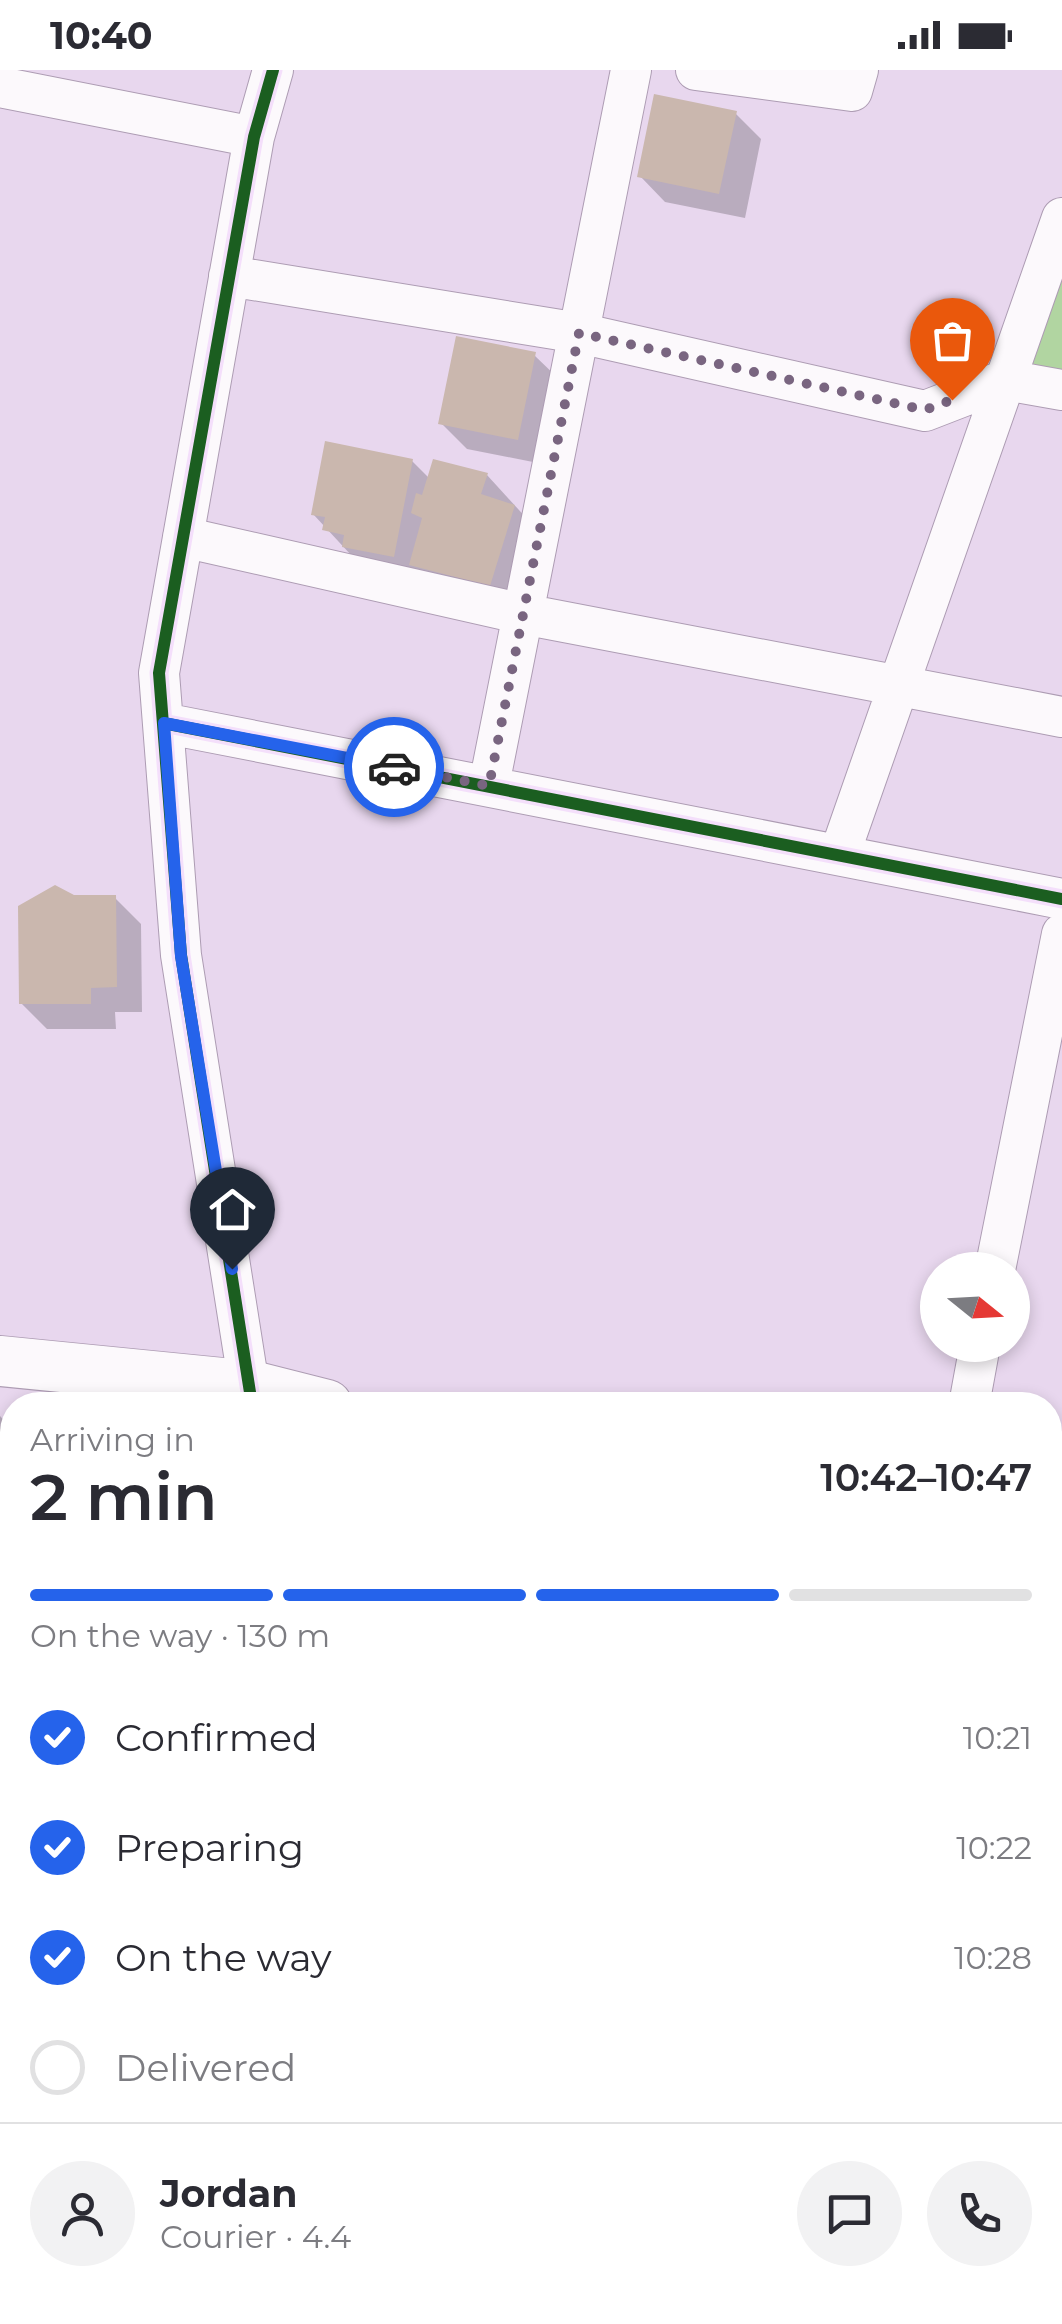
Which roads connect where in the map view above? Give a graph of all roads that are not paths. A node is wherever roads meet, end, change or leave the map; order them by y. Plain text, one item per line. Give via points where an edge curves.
1 (273, 70) edge
2 (631, 70) edge
3 (696, 70) edge
4 (858, 70) edge
5 (0, 87) edge
6 (254, 137) junction
7 (1062, 218) edge
8 (229, 276) junction
9 (579, 333) junction
10 (1005, 380) junction
11 (1062, 390) edge
12 (183, 538) junction
13 (523, 614) junction
14 (899, 684) junction
15 (1062, 717) edge
16 (164, 723) junction
17 (489, 786) junction
18 (840, 853) junction
19 (1062, 898) edge
20 (1062, 934) edge
21 (999, 1252) edge
22 (0, 1362) edge
23 (977, 1362) edge
24 (222, 1392) edge
25 (251, 1392) edge
26 (971, 1392) edge

1 - 6 street
2 - 9 street
3 - 4 street via 852,91
5 - 6 street
6 - 8 street
7 - 10 street
8 - 9 street
8 - 12 street
9 - 10 street via 925,410
9 - 13 street
10 - 11 street
10 - 14 street
12 - 13 street
12 - 16 street via 159,673
13 - 14 street
13 - 17 street
14 - 15 street
14 - 18 street
16 - 17 street
16 - 25 street via 181,956
17 - 18 street
18 - 19 street
20 - 21 street
22 - 24 street
23 - 26 street

